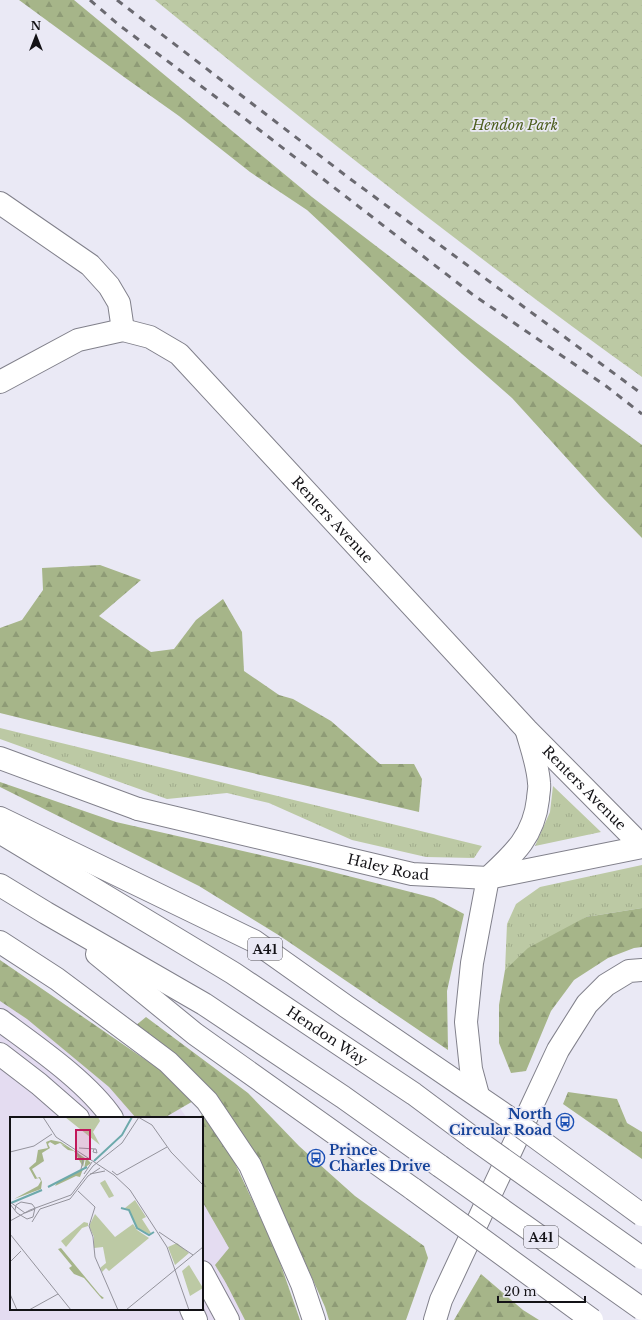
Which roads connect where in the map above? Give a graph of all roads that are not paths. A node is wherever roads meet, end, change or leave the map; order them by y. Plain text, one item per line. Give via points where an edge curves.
1 (0, 203) edge
2 (123, 330) junction
3 (0, 382) edge
4 (527, 730) junction
5 (0, 758) edge
6 (0, 818) edge
7 (0, 832) edge
8 (642, 846) edge
9 (488, 878) junction
10 (0, 885) edge
11 (46, 913) junction
12 (0, 942) edge
13 (642, 970) edge
14 (0, 1020) edge
15 (0, 1054) edge
16 (478, 1095) junction
17 (77, 1117) edge
18 (111, 1117) edge
19 (642, 1215) edge
20 (642, 1258) edge
21 (203, 1274) edge
22 (642, 1309) edge
23 (191, 1310) edge
24 (196, 1320) edge
25 (228, 1320) edge
26 (314, 1320) edge
27 (435, 1320) edge
28 (592, 1320) edge

1 - 2 main road via 90,265 109,286 119,303
2 - 3 main road, Renters Avenue via 78,340
2 - 4 main road, Renters Avenue via 150,337 179,354
4 - 8 main road, Renters Avenue
4 - 9 main road, Renters Avenue via 539,780 537,811 528,834 512,856
5 - 9 main road, Haley Road via 138,809 412,874
6 - 16 main road, A41 via 254,941
7 - 20 main road, Hendon Way / A41, bridge via 233,973 414,1094
8 - 9 main road, Haley Road
9 - 16 main road via 472,963 466,1022 471,1069
10 - 11 main road, A41
11 - 22 main road, A41, bridge via 204,1004 343,1097
11 - 28 main road, A41, bridge via 195,1034
12 - 26 main road via 57,979 168,1062 207,1102 250,1165 302,1284
13 - 27 main road via 628,971 606,985 587,1004 558,1050 441,1300
14 - 18 main road via 68,1072 103,1105
15 - 17 main road
16 - 19 main road, A41, bridge
21 - 25 main road
23 - 24 main road

